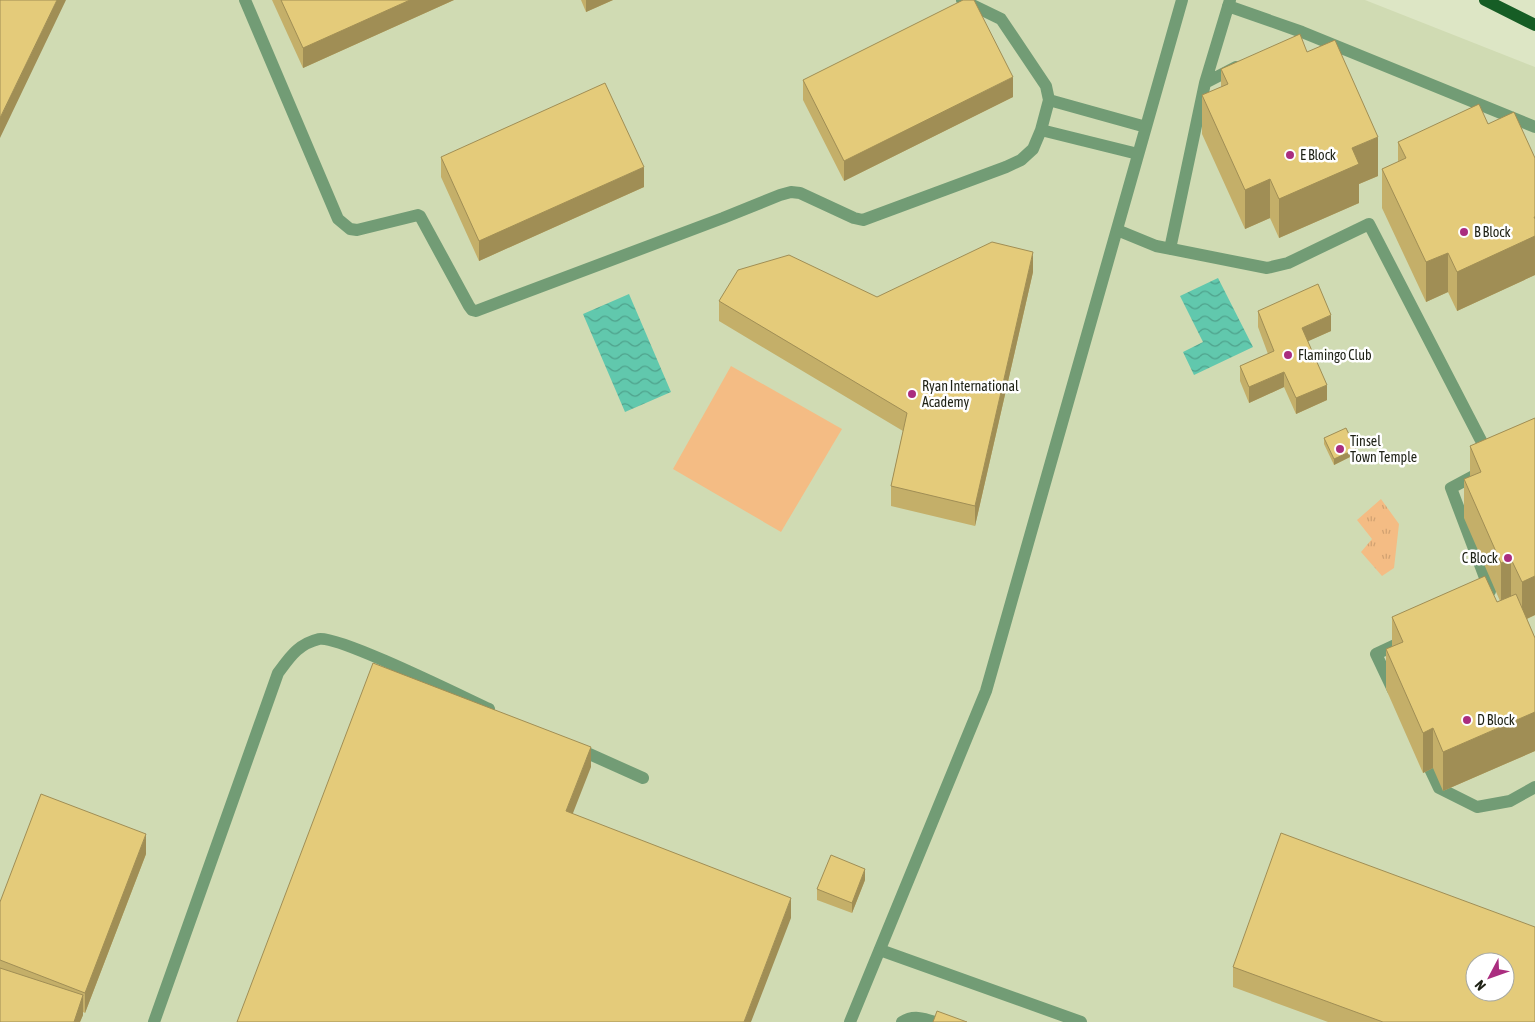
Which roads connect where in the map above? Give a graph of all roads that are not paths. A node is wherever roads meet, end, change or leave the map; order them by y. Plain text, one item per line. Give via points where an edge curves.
1 (245, 0) edge
2 (962, 0) edge
3 (1182, 0) edge
4 (1485, 0) edge
5 (1229, 3) edge
6 (1535, 25) edge
7 (1302, 32) junction
8 (1286, 40) edge
9 (1245, 62) edge
10 (1204, 83) junction
11 (1049, 100) junction
12 (1146, 127) junction
13 (1535, 127) edge
14 (1042, 130) junction
15 (1138, 154) junction
16 (1117, 230) junction
17 (1170, 249) junction
18 (1483, 602) edge
19 (1414, 636) edge
20 (1397, 699) edge
21 (498, 712) edge
22 (561, 741) edge
23 (1418, 743) edge
24 (643, 778) dead end
25 (1535, 787) edge
26 (880, 950) junction
27 (154, 1022) edge
28 (850, 1022) edge
29 (902, 1022) edge
30 (935, 1022) edge
31 (1082, 1022) edge

1 - 14 street via 338,219 350,229 357,230 420,216 469,306 476,311 791,192 800,193 854,218 871,218 1021,160 1033,150
2 - 11 street via 1001,19 1046,86
3 - 12 street
4 - 6 main road
5 - 7 street
5 - 10 street
7 - 8 street
7 - 13 street
9 - 10 street
10 - 17 street
11 - 12 street
11 - 14 street
12 - 15 street
14 - 15 street
15 - 16 street
16 - 17 street
16 - 26 street via 986,691
17 - 18 street via 1266,268 1288,263 1368,224 1494,466 1451,488 1492,597
19 - 20 street via 1376,654
21 - 27 street via 352,647 320,639 298,648 278,673
22 - 24 street
23 - 25 street via 1439,788 1477,807 1510,801
26 - 28 street
26 - 31 street
29 - 30 street via 910,1017

